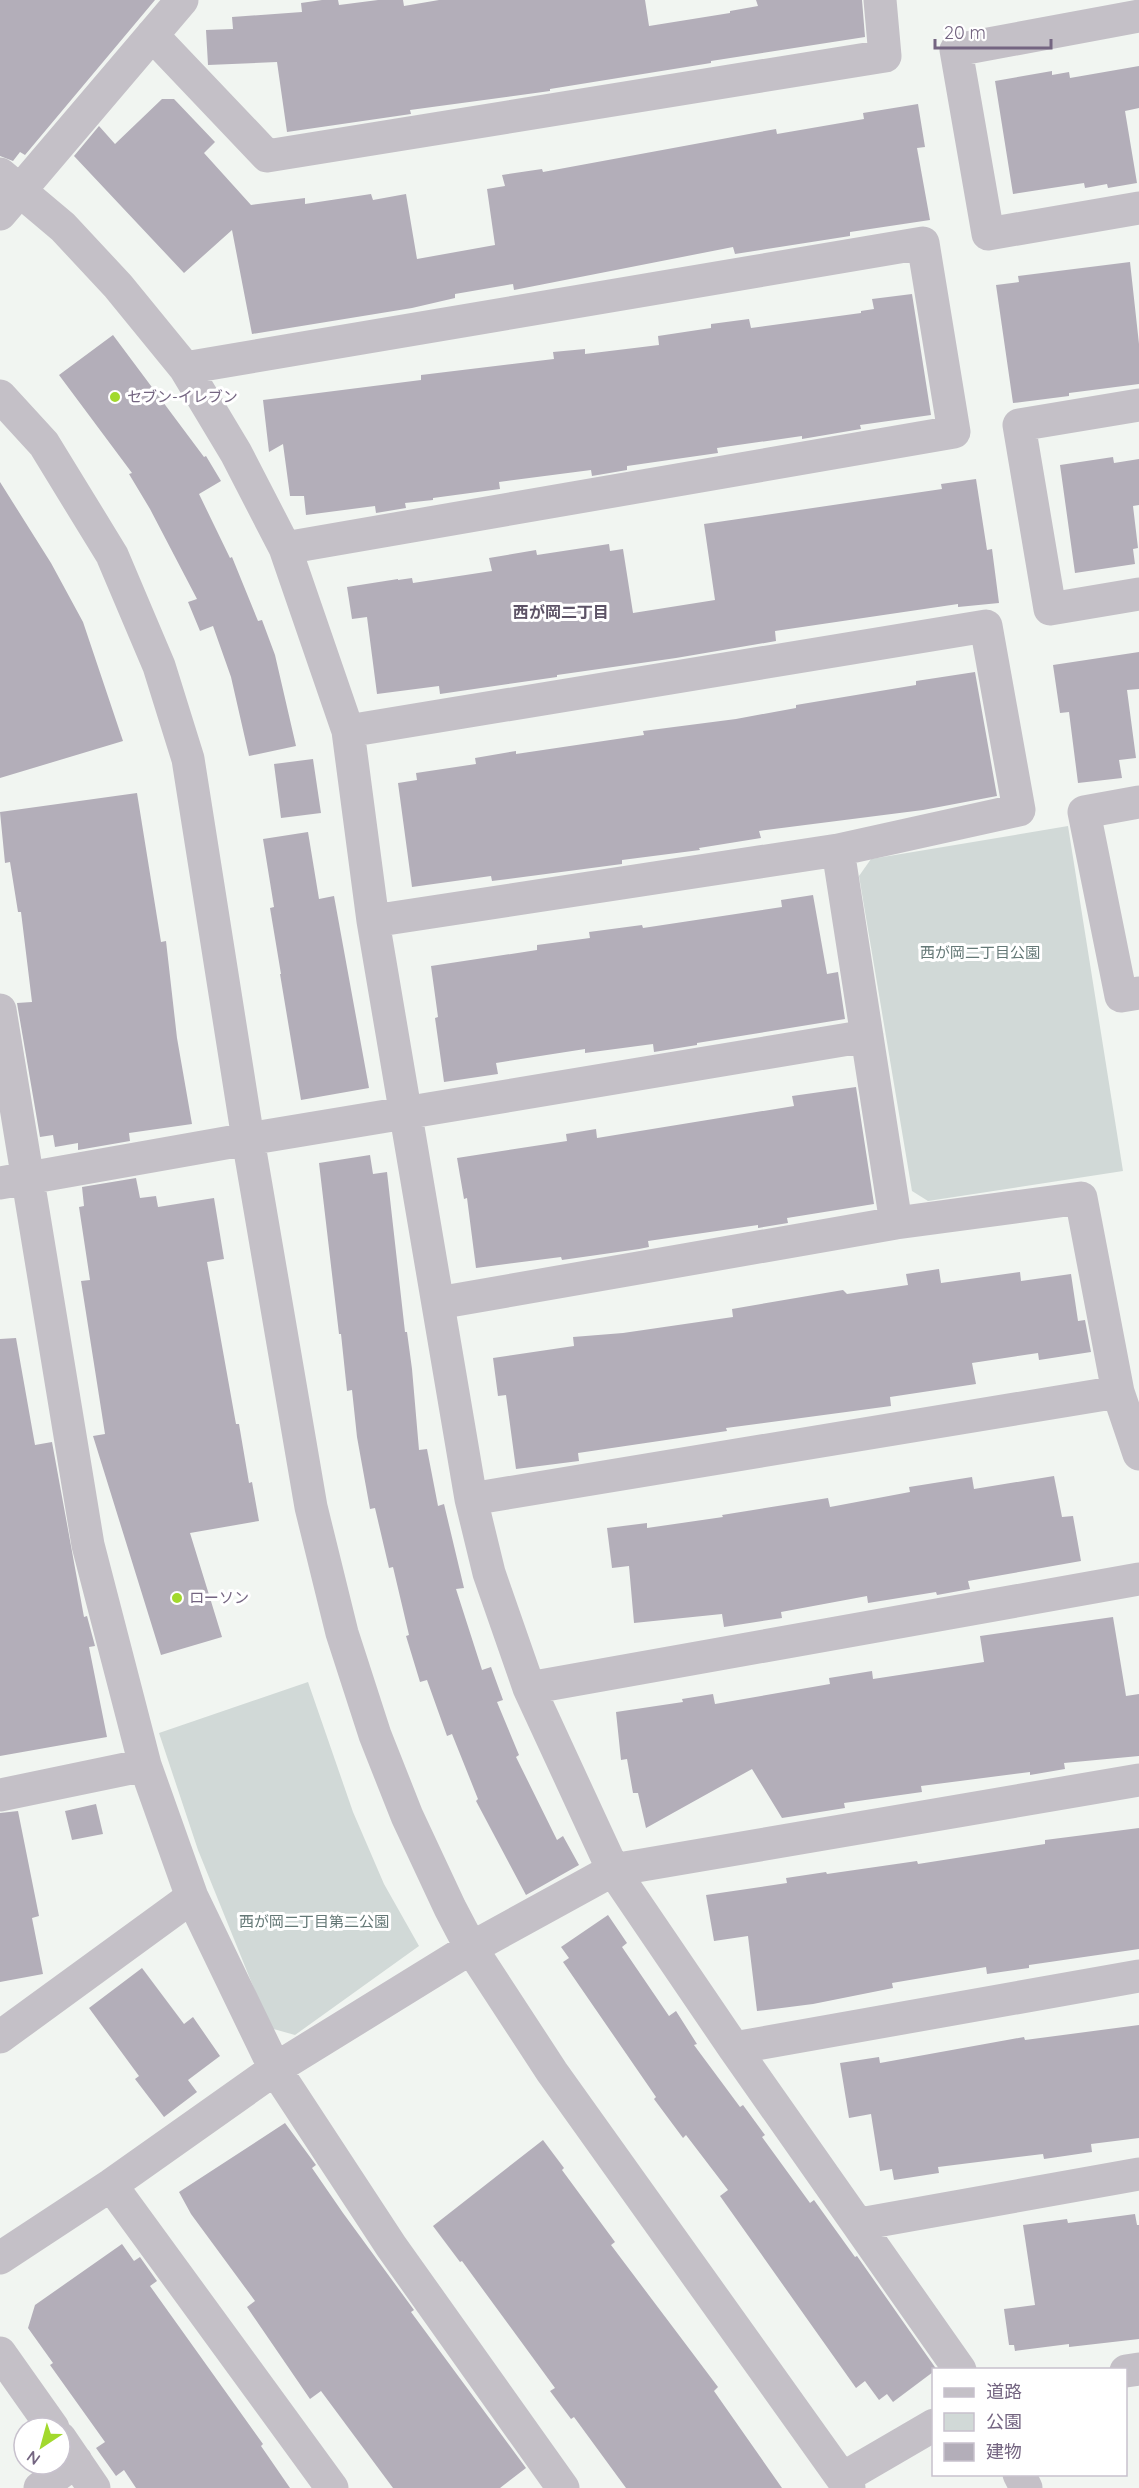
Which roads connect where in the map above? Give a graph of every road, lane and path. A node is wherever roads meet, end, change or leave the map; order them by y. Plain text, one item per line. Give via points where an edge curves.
1 (182, 0) edge
2 (880, 0) edge
3 (1139, 16) edge
4 (152, 35) junction
5 (7, 193) edge
6 (1139, 208) edge
7 (185, 368) junction
8 (0, 396) edge
9 (1139, 405) edge
10 (285, 548) junction
11 (1139, 594) edge
12 (348, 731) junction
13 (1139, 802) edge
14 (838, 850) junction
15 (373, 921) junction
16 (1139, 993) edge
17 (0, 1010) edge
18 (867, 1036) junction
19 (406, 1113) junction
20 (248, 1138) junction
21 (14, 1181) edge
22 (897, 1222) junction
23 (438, 1303) junction
24 (1118, 1392) junction
25 (1139, 1454) edge
26 (471, 1498) junction
27 (1139, 1579) edge
28 (530, 1689) junction
29 (145, 1765) junction
30 (1139, 1780) edge
31 (0, 1795) edge
32 (613, 1870) junction
33 (192, 1896) junction
34 (471, 1948) junction
35 (1139, 1976) edge
36 (0, 2037) edge
37 (734, 2048) junction
38 (275, 2069) junction
39 (1139, 2174) edge
40 (111, 2185) junction
41 (860, 2224) junction
42 (0, 2258) edge
43 (0, 2353) edge
44 (959, 2368) edge
45 (45, 2416) edge
46 (932, 2426) edge
47 (72, 2456) edge
48 (846, 2483) edge
49 (94, 2488) edge
50 (332, 2488) edge
51 (563, 2488) edge

1 - 4 street
2 - 4 street via 885,56 267,156
3 - 6 street via 956,50 988,234
4 - 5 street
5 - 7 street via 63,227
7 - 10 street via 236,453
7 - 10 street via 923,243 954,432
8 - 20 street via 44,444 112,555 159,666 188,759
9 - 11 street via 1019,425 1050,609
10 - 12 street
12 - 14 street via 986,626 1019,810
12 - 15 street
13 - 16 street via 1084,812 1121,996
14 - 15 street
14 - 18 street
15 - 19 street
17 - 21 street
18 - 19 street
18 - 22 street
19 - 20 street
19 - 23 street
20 - 21 street
20 - 34 street via 311,1507 342,1633 375,1735 407,1816
21 - 29 street via 88,1545
22 - 23 street
22 - 24 street via 1081,1198
23 - 26 street
24 - 25 street
24 - 26 street
26 - 28 street via 489,1573
27 - 28 street
28 - 32 street
29 - 31 street
29 - 33 street
30 - 32 street
32 - 34 street
32 - 37 street
33 - 36 street
33 - 38 street
34 - 38 street
34 - 48 street via 552,2072
35 - 37 street
37 - 41 street
38 - 40 street
38 - 51 street via 391,2246
39 - 41 street
40 - 42 street
40 - 50 street
41 - 44 street
43 - 45 street
46 - 48 street
47 - 49 street

